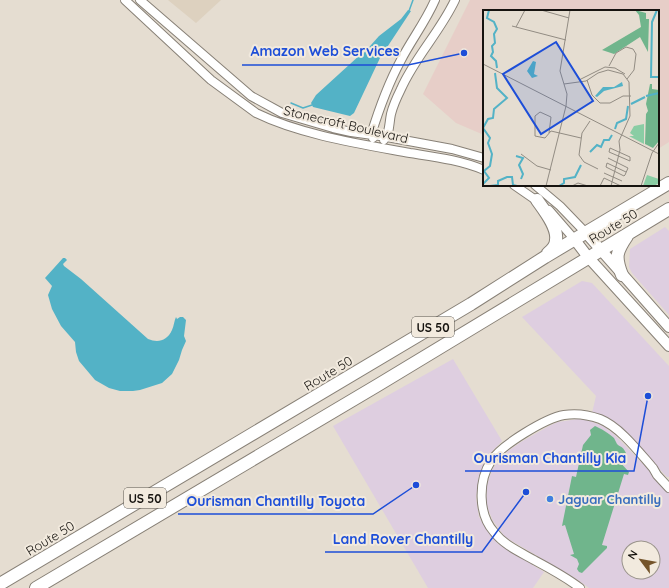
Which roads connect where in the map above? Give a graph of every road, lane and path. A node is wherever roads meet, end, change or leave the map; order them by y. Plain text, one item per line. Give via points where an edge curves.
1 (125, 0) edge
2 (140, 0) edge
3 (435, 0) edge
4 (455, 0) edge
5 (371, 135) junction
6 (387, 137) junction
7 (378, 147) junction
8 (483, 158) edge
9 (483, 170) edge
10 (669, 183) edge
11 (516, 186) edge
12 (535, 186) edge
13 (537, 200) junction
14 (669, 209) edge
15 (586, 233) junction
16 (628, 234) junction
17 (575, 240) junction
18 (600, 250) junction
19 (545, 257) junction
20 (588, 257) junction
21 (622, 275) junction
22 (669, 327) edge
23 (669, 346) edge
24 (654, 468) junction
25 (669, 479) edge
26 (669, 488) edge
27 (0, 584) edge
28 (36, 588) edge
29 (580, 588) edge

1 - 7 street, Stonecroft Boulevard via 212,80 256,113 291,127
2 - 5 street, Stonecroft Boulevard via 251,96 295,118
3 - 5 street via 393,76
4 - 6 street via 401,89 391,114
5 - 6 street, Stonecroft Boulevard
5 - 7 street
6 - 7 street
6 - 8 street, Stonecroft Boulevard via 458,150
7 - 9 street, Stonecroft Boulevard via 460,161
10 - 15 highway, Route 50 / US 50
11 - 13 street
12 - 15 street via 560,206
13 - 17 street
13 - 19 highway via 556,232 553,248
14 - 16 highway, Route 50 / US 50
15 - 17 highway, Route 50 / US 50
15 - 18 main road
16 - 18 highway, Route 50 / US 50
16 - 21 highway via 617,252
17 - 19 highway, Route 50 / US 50
17 - 20 main road
18 - 20 highway, Route 50 / US 50
18 - 21 main road
19 - 27 highway, Route 50 / US 50 via 471,304
20 - 23 main road
20 - 28 highway, Route 50 / US 50
21 - 22 main road
24 - 25 street
24 - 26 street via 656,475
24 - 29 street via 612,426 600,419 576,414 555,418 541,425 505,447 490,461 482,482 482,498 485,515 494,532 513,548

